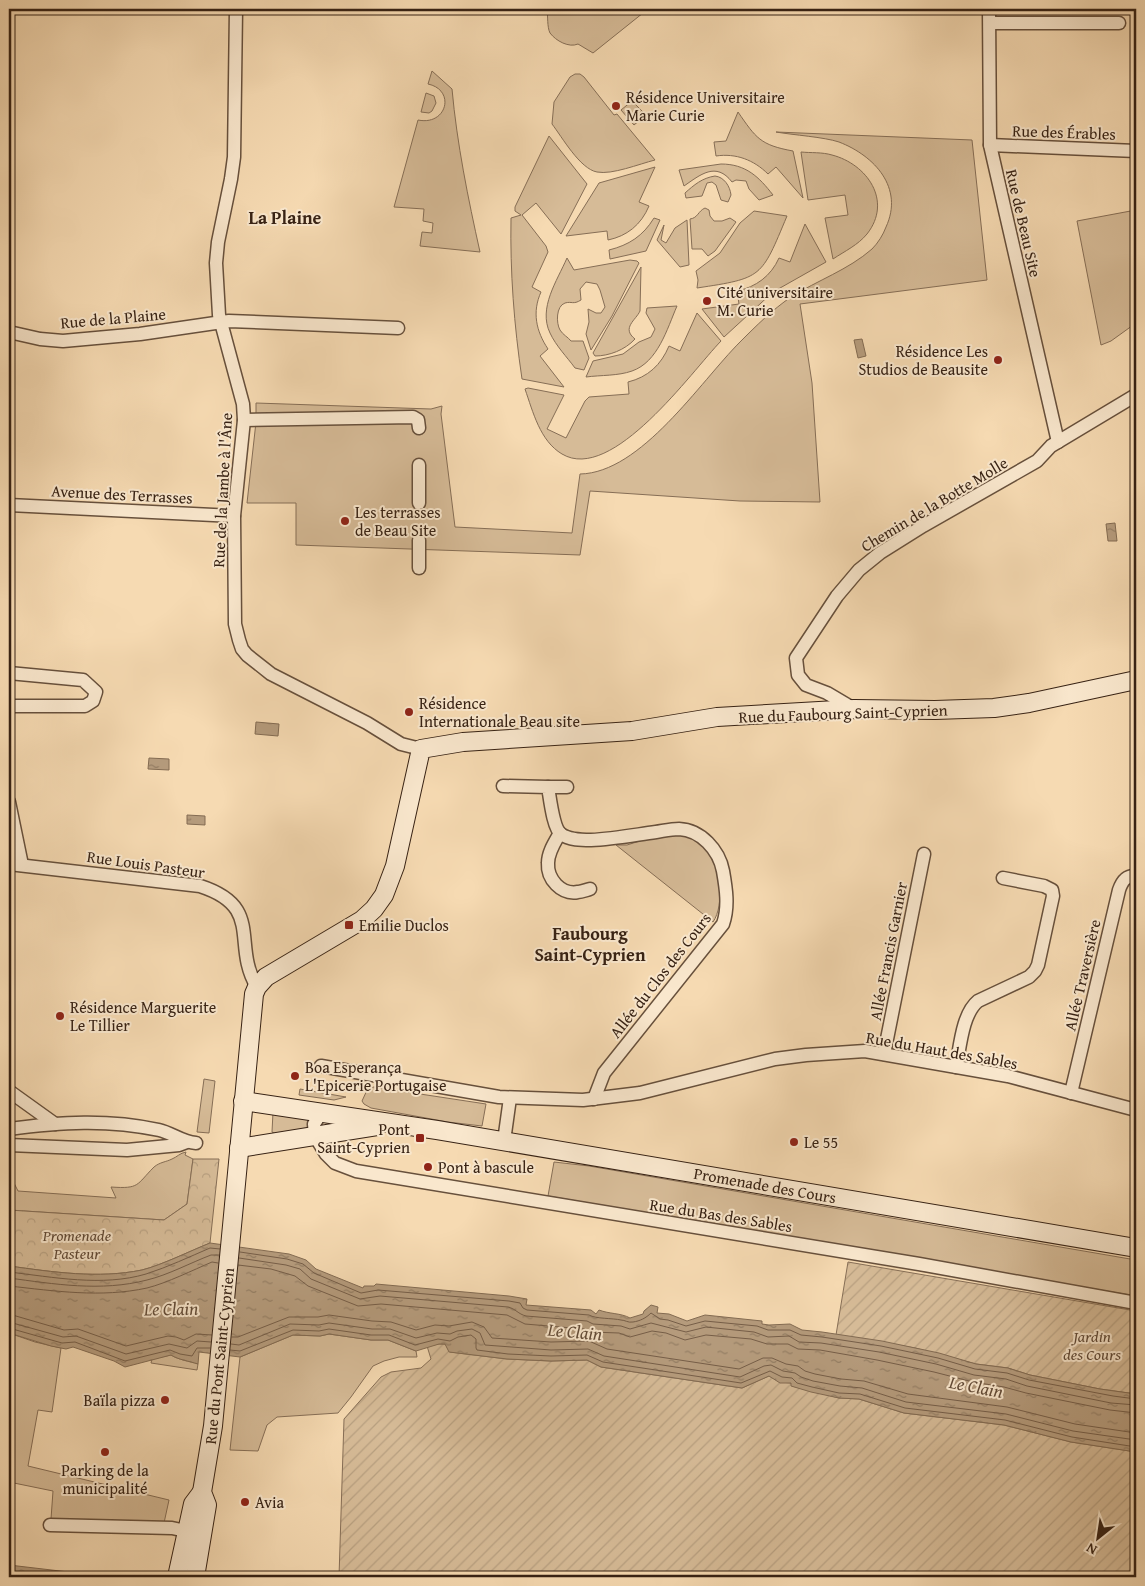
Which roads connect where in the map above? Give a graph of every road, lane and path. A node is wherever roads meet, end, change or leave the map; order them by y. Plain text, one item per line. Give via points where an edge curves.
1 (236, 9) edge
2 (989, 9) edge
3 (990, 23) junction
4 (1119, 23) dead end
5 (990, 145) junction
6 (1136, 151) edge
7 (221, 322) junction
8 (398, 328) dead end
9 (9, 332) edge
10 (1136, 395) edge
11 (244, 420) junction
12 (419, 428) dead end
13 (1058, 442) junction
14 (419, 465) dead end
15 (419, 503) dead end
16 (9, 505) edge
17 (234, 516) junction
18 (419, 540) dead end
19 (419, 568) dead end
20 (9, 673) edge
21 (1136, 680) edge
22 (9, 706) edge
23 (854, 709) junction
24 (422, 749) junction
25 (503, 786) dead end
26 (548, 787) junction
27 (567, 787) dead end
28 (9, 802) edge
29 (560, 833) junction
30 (924, 854) dead end
31 (15, 864) edge
32 (1136, 876) edge
33 (1003, 878) dead end
34 (590, 889) dead end
35 (257, 987) junction
36 (884, 1054) junction
37 (321, 1066) dead end
38 (956, 1067) junction
39 (9, 1091) edge
40 (1071, 1093) junction
41 (510, 1098) junction
42 (594, 1099) junction
43 (243, 1101) junction
44 (1136, 1110) edge
45 (322, 1112) junction
46 (393, 1123) junction
47 (55, 1124) junction
48 (9, 1129) edge
49 (315, 1136) junction
50 (504, 1141) junction
51 (9, 1145) edge
52 (239, 1148) junction
53 (1136, 1248) edge
54 (1136, 1302) edge
55 (50, 1525) dead end
56 (194, 1533) junction
57 (194, 1569) edge
58 (177, 1577) edge

1 - 7 street, Rue de la Jambe à l'Âne via 234,157 216,263
2 - 3 street, Rue de Beau Site
3 - 4 street
3 - 5 street, Rue de Beau Site
5 - 6 street, Rue des Érables
5 - 13 street, Rue de Beau Site
7 - 8 street, Rue de la Plaine
7 - 9 street, Rue de la Plaine via 63,341
7 - 11 street, Rue de la Jambe à l'Âne via 243,404
10 - 13 street, Chemin de la Botte Molle
11 - 12 street via 413,417 418,420
11 - 17 street, Rue de la Jambe à l'Âne
13 - 23 street, Chemin de la Botte Molle via 1037,461 923,526 873,559 837,596 796,658 798,675 806,685 827,692
14 - 15 street
16 - 17 street, Avenue des Terrasses
17 - 24 street, Rue de la Jambe à l'Âne via 235,624 246,655 283,681 367,723 401,744
18 - 19 street
20 - 22 street via 84,680 96,692 93,701 85,706
21 - 23 street, Rue du Faubourg Saint-Cyprien via 994,708
23 - 24 street, Rue du Faubourg Saint-Cyprien via 717,717 632,731 463,742
24 - 35 street via 395,866 384,895 362,920 266,977
25 - 26 street
26 - 27 street
26 - 29 street
28 - 31 street, Rue Louis Pasteur
29 - 34 street via 549,857 551,878 564,890 577,893
29 - 42 street, Allée du Clos des Cours via 582,840 614,839 678,829 698,836 712,846 722,864 727,910 723,924 604,1073
30 - 36 street, Allée Francis Garnier
31 - 35 street, Rue Louis Pasteur via 215,890 236,906 241,917 250,975
32 - 40 street, Allée Traversière via 1123,880 1119,890
33 - 38 street via 1052,890 1038,965 1029,976 971,1007
35 - 43 street via 252,1001
36 - 38 street, Rue du Haut des Sables
36 - 42 street, Rue du Haut des Sables via 865,1051 783,1058 640,1093
37 - 41 street
38 - 40 street, Rue du Haut des Sables via 1008,1076
39 - 47 street
40 - 44 street, Rue du Haut des Sables
41 - 42 street, Rue du Haut des Sables
41 - 50 street
43 - 45 street, Promenade des Cours
43 - 52 street
45 - 46 street, Promenade des Cours
45 - 49 street via 314,1124
46 - 49 street, Promenade des Cours
46 - 50 street, Promenade des Cours
47 - 48 street
47 - 51 street via 101,1122 146,1128 191,1143 127,1150
49 - 52 street, Promenade des Cours
49 - 54 street, Rue du Bas des Sables via 335,1163 356,1171
50 - 53 street, Promenade des Cours
52 - 56 street, Rue du Pont Saint-Cyprien via 213,1426 197,1498 208,1505
55 - 56 street via 172,1528
56 - 57 street, Rue du Pont Saint-Cyprien
57 - 58 street, Rue du Pont Saint-Cyprien

